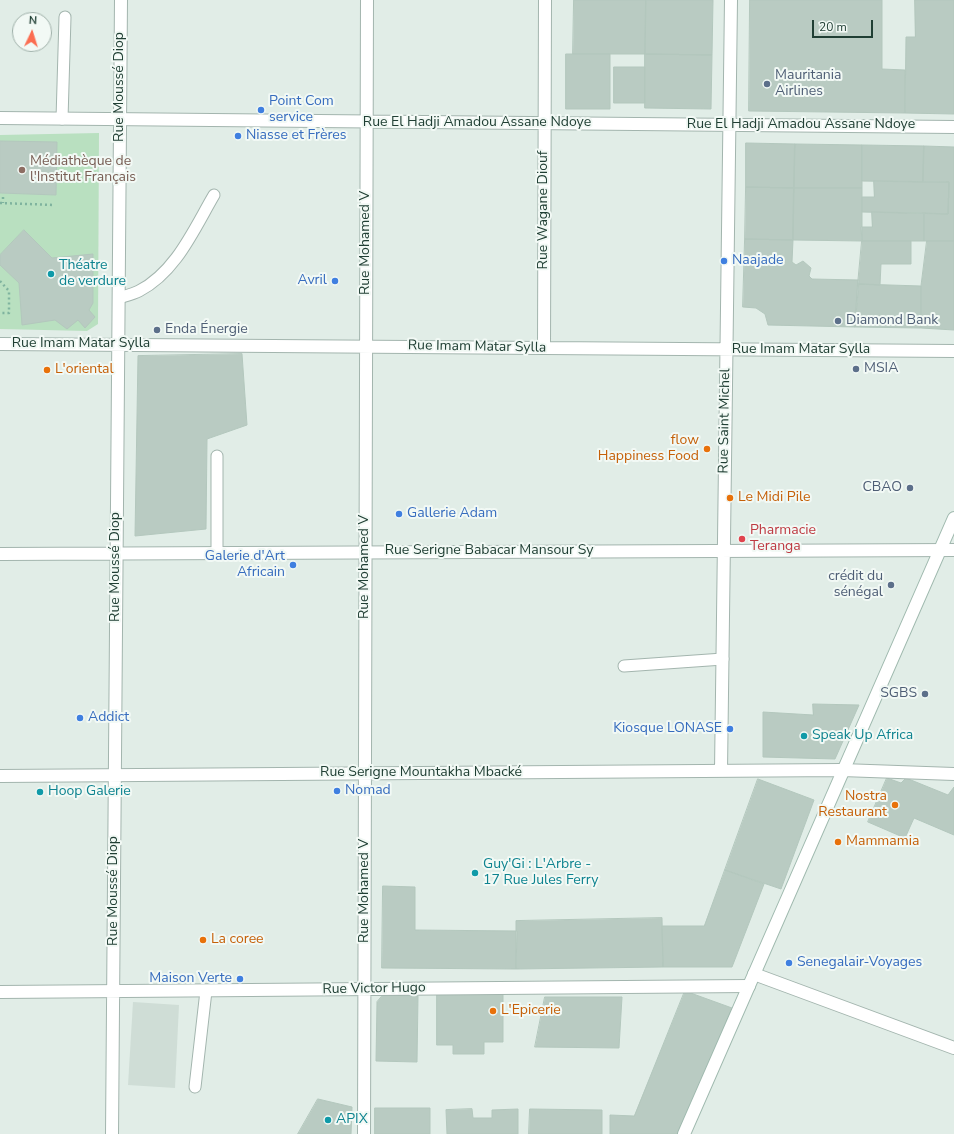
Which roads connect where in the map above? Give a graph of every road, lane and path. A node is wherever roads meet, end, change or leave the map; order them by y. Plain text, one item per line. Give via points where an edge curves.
1 (121, 0) edge
2 (367, 0) edge
3 (545, 0) edge
4 (731, 0) edge
5 (65, 17) dead end
6 (0, 118) edge
7 (62, 119) junction
8 (120, 120) junction
9 (366, 122) junction
10 (545, 123) junction
11 (729, 125) junction
12 (954, 126) edge
13 (214, 195) dead end
14 (3, 197) dead end
15 (2, 203) edge
16 (54, 205) dead end
17 (0, 281) edge
18 (118, 298) junction
19 (0, 313) edge
20 (0, 344) edge
21 (118, 344) junction
22 (366, 346) junction
23 (544, 348) junction
24 (726, 349) junction
25 (954, 351) edge
26 (217, 456) dead end
27 (954, 518) edge
28 (724, 550) junction
29 (940, 550) junction
30 (954, 550) edge
31 (365, 552) junction
32 (216, 553) junction
33 (0, 554) edge
34 (117, 554) junction
35 (723, 659) junction
36 (624, 666) dead end
37 (842, 770) junction
38 (721, 771) junction
39 (365, 773) junction
40 (954, 774) edge
41 (115, 775) junction
42 (0, 776) edge
43 (754, 974) junction
44 (749, 986) junction
45 (364, 989) junction
46 (206, 990) junction
47 (114, 991) junction
48 (0, 992) edge
49 (954, 1048) edge
50 (195, 1087) dead end
51 (112, 1134) edge
52 (364, 1134) edge
53 (684, 1134) edge

1 - 8 street, Rue Moussé Diop
2 - 9 street, Rue Mohamed V
3 - 10 street, Rue Wagane Diouf
4 - 11 street, Rue Saint Michel
5 - 7 lane
6 - 7 street, Rue El Hadji Amadou Assane Ndoye
7 - 8 street, Rue El Hadji Amadou Assane Ndoye
8 - 9 street, Rue El Hadji Amadou Assane Ndoye
8 - 18 street, Rue Moussé Diop
9 - 10 street, Rue El Hadji Amadou Assane Ndoye
9 - 22 street, Rue Mohamed V
10 - 11 street, Rue El Hadji Amadou Assane Ndoye
10 - 23 street, Rue Wagane Diouf
11 - 12 street, Rue El Hadji Amadou Assane Ndoye
11 - 24 street, Rue Saint Michel
13 - 18 lane via 170,268 139,291
14 - 15 path
15 - 16 path
17 - 19 path via 9,291 9,313
18 - 21 street, Rue Moussé Diop
20 - 21 street, Rue Imam Matar Sylla
21 - 22 street, Rue Imam Matar Sylla
21 - 34 street, Rue Moussé Diop
22 - 23 street, Rue Imam Matar Sylla
22 - 31 street, Rue Mohamed V
23 - 24 street, Rue Imam Matar Sylla
24 - 25 street, Rue Imam Matar Sylla
24 - 28 street, Rue Saint Michel
26 - 32 lane
27 - 29 street
28 - 29 street, Rue Serigne Babacar Mansour Sy
28 - 31 street, Rue Serigne Babacar Mansour Sy
28 - 35 street, Rue Saint Michel
29 - 30 street, Rue Serigne Babacar Mansour Sy
29 - 37 street
31 - 32 street, Rue Serigne Babacar Mansour Sy
31 - 39 street, Rue Mohamed V
32 - 34 street, Rue Serigne Babacar Mansour Sy
33 - 34 street, Rue Serigne Babacar Mansour Sy
34 - 41 street, Rue Moussé Diop
35 - 36 lane
35 - 38 street, Rue Saint Michel
37 - 38 street, Rue Serigne Mountakha Mbacké
37 - 40 street, Rue Serigne Mountakha Mbacké
37 - 43 street
38 - 39 street, Rue Serigne Mountakha Mbacké
39 - 41 street, Rue Serigne Mountakha Mbacké
39 - 45 street, Rue Mohamed V
41 - 42 street, Rue Serigne Mountakha Mbacké
41 - 47 street, Rue Moussé Diop
43 - 44 street
43 - 49 street
44 - 45 street, Rue Victor Hugo
44 - 53 street
45 - 46 street, Rue Victor Hugo
45 - 52 street, Rue Mohamed V
46 - 47 street, Rue Victor Hugo
46 - 50 lane
47 - 48 street, Rue Victor Hugo
47 - 51 street, Rue Moussé Diop

